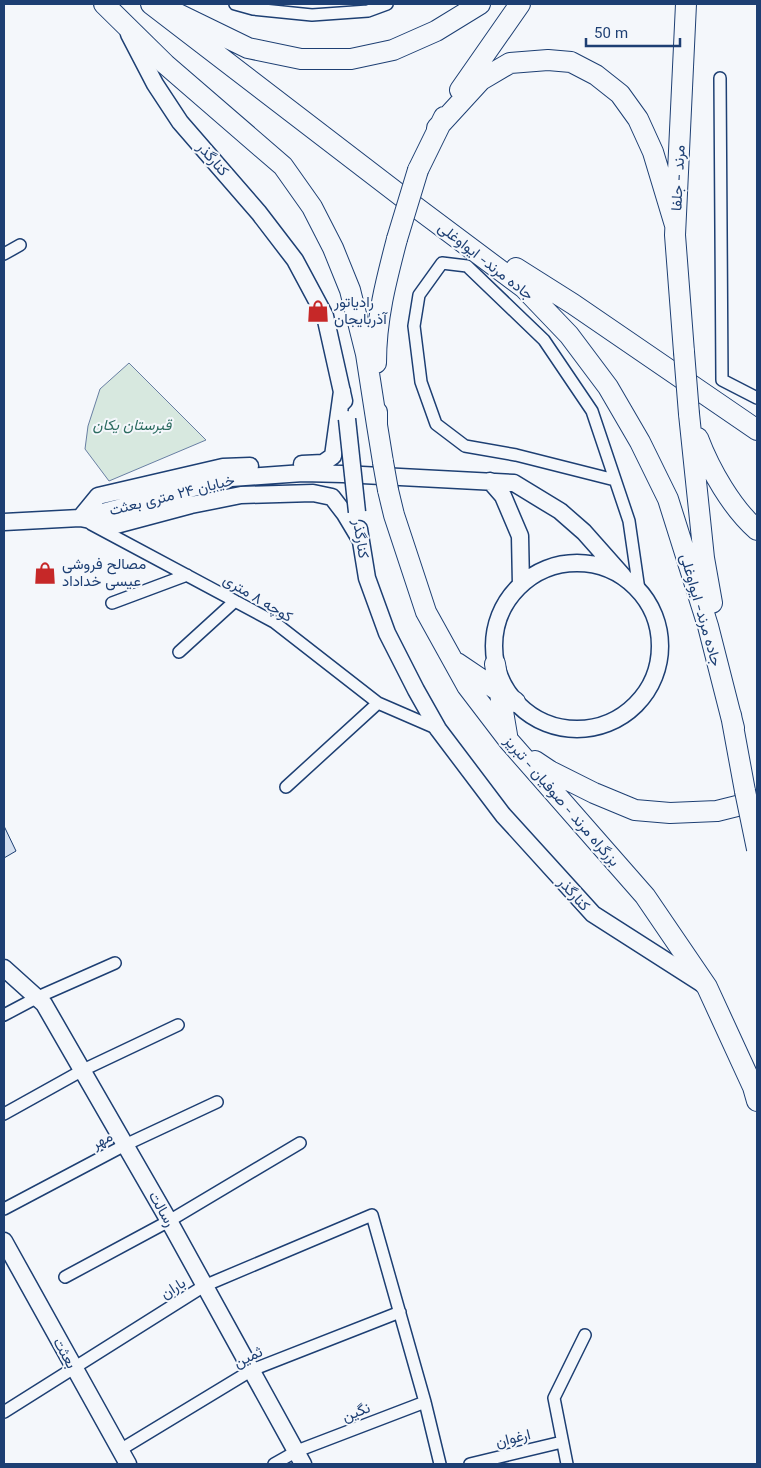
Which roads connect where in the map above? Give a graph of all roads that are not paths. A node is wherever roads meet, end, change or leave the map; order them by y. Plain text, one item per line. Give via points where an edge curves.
1 (104, 4) edge
2 (151, 4) edge
3 (155, 4) edge
4 (234, 4) edge
5 (387, 4) edge
6 (480, 4) edge
7 (520, 4) edge
8 (686, 4) edge
9 (123, 23) junction
10 (720, 78) dead end
11 (437, 128) junction
12 (409, 202) junction
13 (675, 225) junction
14 (4, 245) edge
15 (4, 254) edge
16 (342, 391) junction
17 (757, 398) edge
18 (689, 414) junction
19 (377, 425) junction
20 (757, 430) edge
21 (615, 480) junction
22 (490, 481) junction
23 (80, 518) junction
24 (4, 522) edge
25 (757, 530) edge
26 (360, 539) junction
27 (187, 575) junction
28 (622, 576) junction
29 (521, 585) junction
30 (639, 590) junction
31 (235, 601) junction
32 (112, 603) dead end
33 (179, 652) dead end
34 (451, 659) junction
35 (495, 664) joint
36 (507, 697) junction
37 (378, 703) junction
38 (734, 728) junction
39 (438, 729) junction
40 (509, 741) junction
41 (286, 787) dead end
42 (751, 796) edge
43 (757, 850) edge
44 (115, 963) dead end
45 (4, 968) edge
46 (708, 987) junction
47 (38, 997) junction
48 (4, 1015) edge
49 (178, 1024) dead end
50 (83, 1070) junction
51 (757, 1101) edge
52 (218, 1102) dead end
53 (4, 1114) edge
54 (300, 1143) dead end
55 (125, 1145) junction
56 (4, 1210) edge
57 (169, 1221) junction
58 (4, 1241) edge
59 (64, 1277) dead end
60 (204, 1286) junction
61 (400, 1312) junction
62 (585, 1335) dead end
63 (73, 1369) junction
64 (252, 1370) junction
65 (425, 1402) junction
66 (4, 1412) edge
67 (562, 1442) junction
68 (124, 1457) edge
69 (300, 1458) edge
70 (274, 1464) edge
71 (440, 1464) edge
72 (470, 1464) edge
73 (567, 1464) edge

1 - 9 highway
2 - 12 highway, جاده مرند- ایواوغلی
3 - 6 highway via 248,48 311,59 351,58 393,50 436,31
4 - 5 street via 312,15 368,12
7 - 11 highway
8 - 13 highway, مرند - جلفا
9 - 16 street, کنارگذر via 155,84 180,122 295,260 325,316
9 - 19 highway via 165,64 283,166 312,206 350,290 366,354
10 - 17 street via 722,380
11 - 13 highway via 482,80 510,63 571,62 596,75 620,94 638,119 653,152
11 - 19 highway, bridge via 418,170 383,294 376,336
12 - 20 highway via 573,304
12 - 38 highway, جاده مرند- ایواوغلی via 524,288 568,335 608,387 668,499 708,626
13 - 18 highway, مرند - جلفا, bridge
14 - 15 street via 20,245
16 - 23 street via 333,456 323,463 223,467 98,496
16 - 26 street, کنارگذر, bridge
18 - 25 highway via 707,460 746,520
18 - 38 highway, مرند - جلفا via 704,558
19 - 34 highway, بزرگراه مرند - صوفیان - تبریز, bridge via 394,515 426,612
21 - 21 street via 592,411 544,340 467,266 442,263 419,294 414,326 421,382 436,424 465,446
21 - 30 street via 629,521
22 - 23 street, خیابان ۲۴ متری بعثت via 304,473 231,478
22 - 28 street, خیابان ۲۴ متری بعثت via 514,483 560,511 584,532
22 - 29 street via 503,496 520,536
23 - 24 street, خیابان ۲۴ متری بعثت
23 - 26 street via 116,525 241,495 313,493 332,497
23 - 27 street, کوچه ۸ متری
26 - 39 street, کنارگذر via 368,578 387,633
27 - 31 street, کوچه ۸ متری
27 - 32 street
28 - 29 street via 603,567 581,563 559,565 539,572
28 - 30 street
29 - 35 street via 507,601 497,621
30 - 36 street via 652,608 659,628 661,650 657,672 648,691 633,708 616,720 595,728 573,729 552,726
31 - 33 street
31 - 37 street, کوچه ۸ متری via 274,622
34 - 36 highway
34 - 40 highway, بزرگراه مرند - صوفیان - تبریز via 467,686
35 - 36 highway
36 - 40 highway
37 - 39 street, کوچه ۸ متری
37 - 41 street
38 - 42 highway
39 - 46 street, کنارگذر via 503,815 593,914
40 - 42 highway via 550,771 594,794 635,810 670,813 717,811
40 - 46 highway, بزرگراه مرند - صوفیان - تبریز via 645,896
42 - 43 highway, bridge
44 - 47 street
45 - 47 street, رسالت
46 - 51 highway, بزرگراه مرند - صوفیان - تبریز
47 - 48 street
47 - 50 street, رسالت
49 - 50 street
50 - 53 street
50 - 55 street, رسالت
52 - 55 street, مهر
54 - 57 street
55 - 56 street, مهر
55 - 57 street, رسالت
57 - 59 street
57 - 60 street, رسالت
58 - 63 street, بعثت
60 - 61 street, باران via 372,1215
60 - 63 street, باران
60 - 64 street, رسالت
61 - 64 street, ثمین
61 - 65 street
62 - 67 street via 554,1398
63 - 66 street, باران
63 - 68 street, بعثت
64 - 68 street, ثمین
64 - 69 street, رسالت
65 - 69 street, نگین
65 - 71 street
67 - 72 street, ارغوان
67 - 73 street
69 - 70 street, نگین

